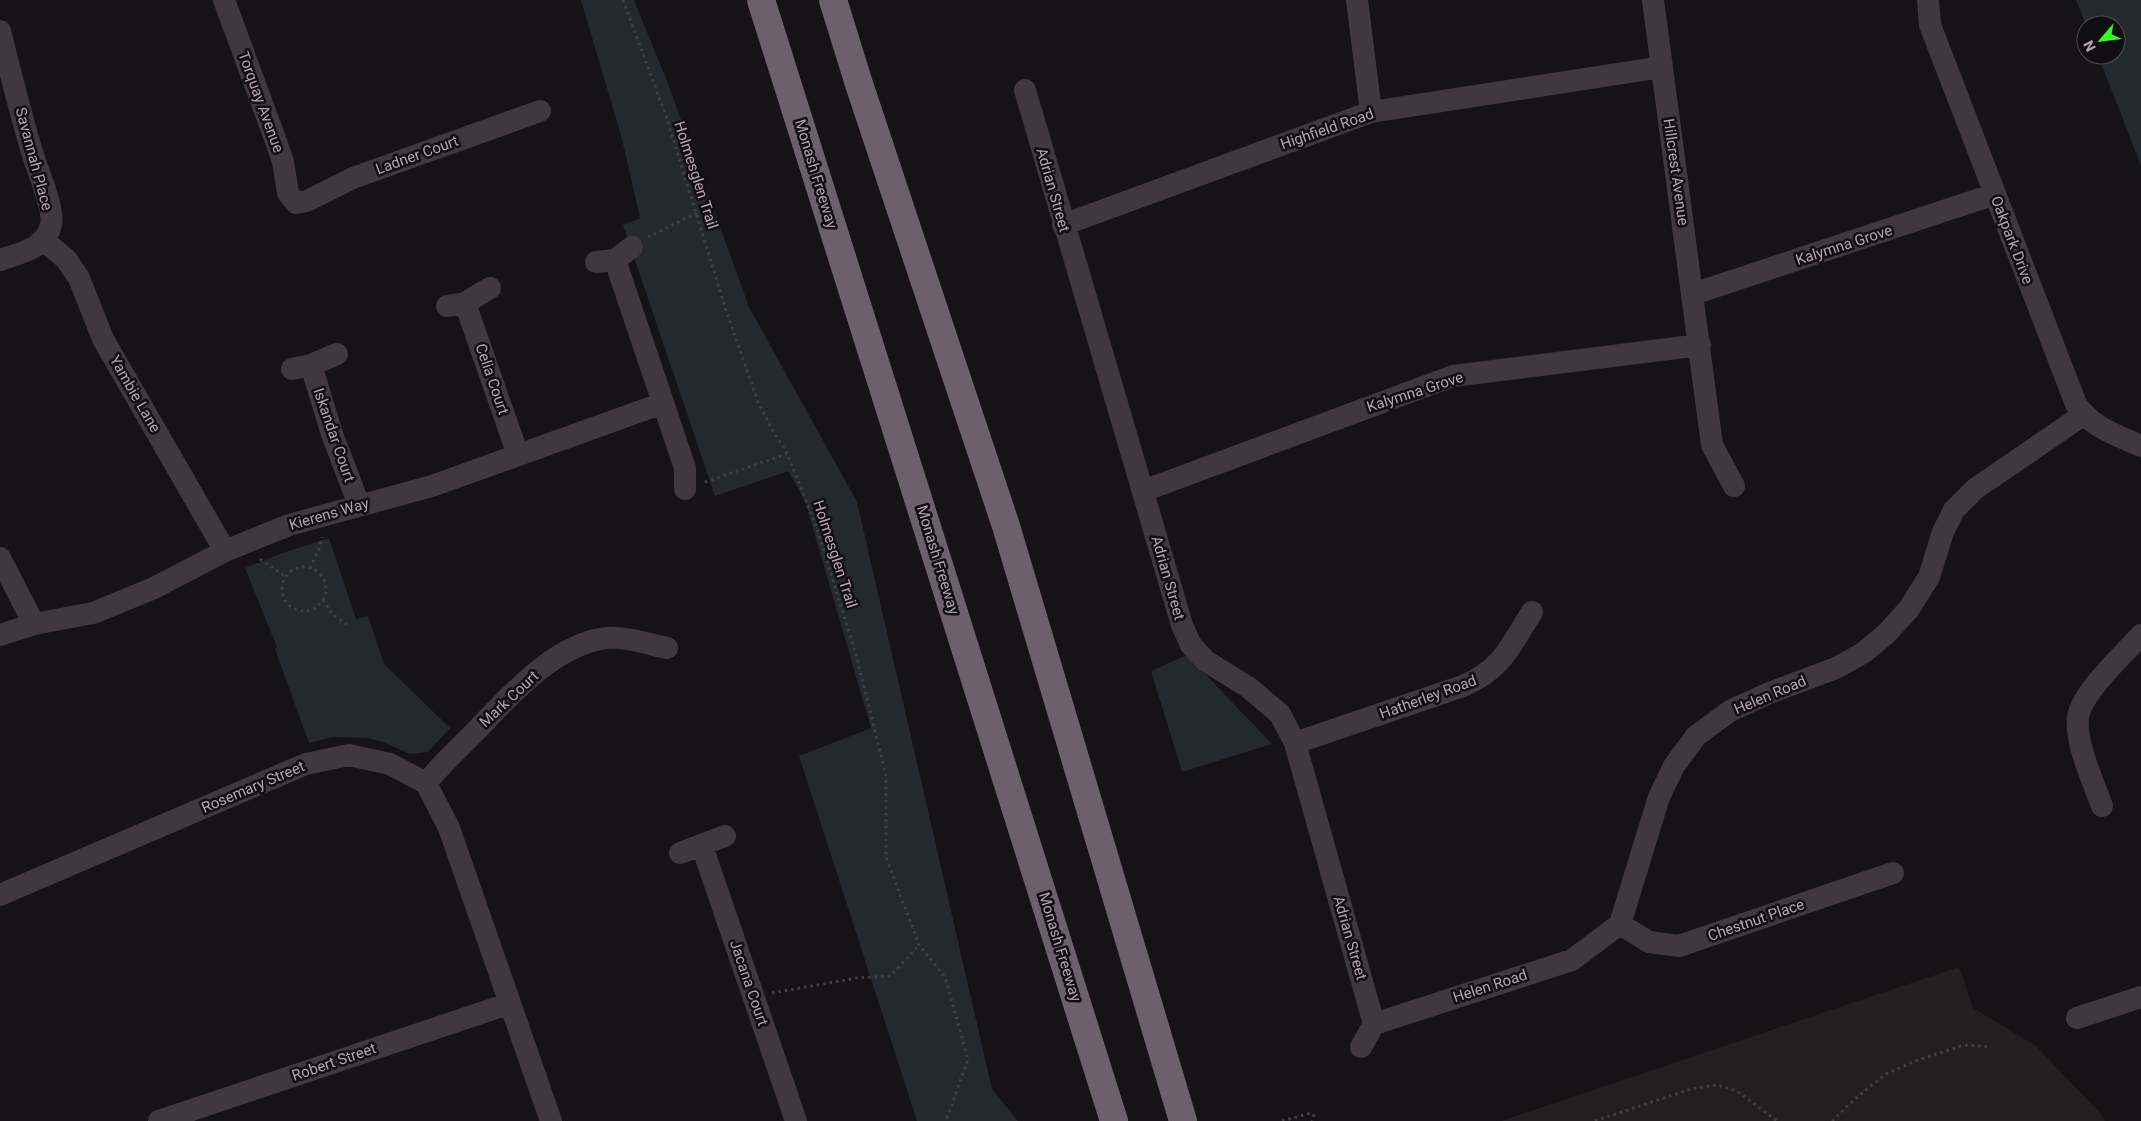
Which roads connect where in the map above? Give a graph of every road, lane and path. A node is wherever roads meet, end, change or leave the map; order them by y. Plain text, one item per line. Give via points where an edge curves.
1 (224, 0) edge
2 (623, 0) edge
3 (762, 0) edge
4 (833, 0) edge
5 (1357, 0) edge
6 (1653, 0) edge
7 (1928, 0) edge
8 (0, 31) edge
9 (1662, 67) junction
10 (1024, 90) dead end
11 (540, 110) dead end
12 (1372, 112) junction
13 (1995, 194) junction
14 (296, 203) joint
15 (697, 213) junction
16 (1064, 225) junction
17 (43, 240) junction
18 (614, 256) joint
19 (0, 260) edge
20 (490, 288) dead end
21 (1693, 294) junction
22 (1700, 345) junction
23 (337, 354) dead end
24 (663, 404) junction
25 (2083, 415) junction
26 (2141, 446) edge
27 (787, 454) junction
28 (518, 455) junction
29 (1734, 486) dead end
30 (685, 489) joint
31 (1143, 491) junction
32 (359, 505) junction
33 (322, 537) dead end
34 (225, 551) junction
35 (0, 558) edge
36 (260, 559) dead end
37 (310, 568) junction
38 (286, 577) junction
39 (323, 600) junction
40 (1532, 612) dead end
41 (34, 624) junction
42 (349, 626) dead end
43 (0, 635) edge
44 (2141, 635) edge
45 (667, 648) dead end
46 (1295, 744) junction
47 (426, 783) junction
48 (2102, 806) dead end
49 (725, 836) dead end
50 (702, 846) junction
51 (680, 853) dead end
52 (1893, 873) dead end
53 (0, 895) edge
54 (1620, 924) junction
55 (919, 945) junction
56 (753, 997) junction
57 (2141, 997) edge
58 (508, 1004) junction
59 (2076, 1018) dead end
60 (1374, 1024) junction
61 (1361, 1047) dead end
62 (1991, 1047) dead end
63 (159, 1121) edge
64 (551, 1121) edge
65 (796, 1121) edge
66 (946, 1121) edge
67 (1114, 1121) edge
68 (1183, 1121) edge
69 (1282, 1121) edge
70 (1312, 1121) edge
71 (1595, 1121) edge
72 (1777, 1121) edge
73 (1832, 1121) edge

1 - 14 street, Torquay Avenue via 283,162 288,193
2 - 15 path, Holmesglen Trail via 666,116
3 - 67 highway, Monash Freeway
4 - 68 highway via 1006,526
5 - 12 street
6 - 9 street, Hillcrest Avenue
7 - 13 street, Oakpark Drive via 1930,26
8 - 17 street, Savannah Place via 31,151 50,207 51,225
9 - 12 street, Highfield Road
9 - 21 street, Hillcrest Avenue
10 - 16 street, Adrian Street
11 - 14 street, Ladner Court via 353,178 307,201
12 - 16 street, Highfield Road
13 - 21 street, Kalymna Grove
13 - 25 street, Oakpark Drive
15 - 18 path
15 - 27 path, Holmesglen Trail via 758,402
16 - 31 street, Adrian Street
17 - 19 street via 32,249
17 - 34 street, Yambie Lane via 66,260 79,278 103,339
18 - 24 street
20 - 28 street, Celia Court via 456,304
21 - 22 street, Hillcrest Avenue
22 - 29 street, Hillcrest Avenue via 1712,445
22 - 31 street, Kalymna Grove via 1453,376
23 - 32 street, Iskandar Court via 302,367
24 - 28 street, Kierens Way
24 - 30 street via 685,468
25 - 26 street, Oakpark Drive via 2093,424
25 - 54 street, Helen Road via 1996,473 1954,510 1943,532 1929,577 1908,610 1886,634 1863,653 1836,668 1730,711 1696,736 1674,766 1660,797
27 - 30 path
27 - 55 path, Holmesglen Trail via 815,523 857,658 886,776 886,857
28 - 32 street, Kierens Way via 432,486
31 - 46 street, Adrian Street via 1191,646 1206,661 1248,687 1280,714
32 - 34 street, Kierens Way via 290,524
33 - 37 path
34 - 41 street, Kierens Way via 154,588 93,613
35 - 41 street
36 - 38 path
37 - 38 path via 298,568
37 - 39 path via 324,579 326,592
38 - 39 path via 282,591 293,608 307,611
39 - 42 path via 332,614
40 - 46 street, Hatherley Road via 1501,661 1482,677
41 - 43 street, Kierens Way
44 - 48 street via 2091,691 2078,716 2081,745
45 - 47 street, Mark Court via 606,638 571,650 518,687
46 - 60 street, Adrian Street
47 - 53 street, Rosemary Street via 390,764 350,755 306,764
47 - 58 street via 449,828
49 - 50 street
50 - 51 street
50 - 56 street, Jacana Court
52 - 54 street, Chestnut Place via 1679,946 1649,942
54 - 60 street, Helen Road via 1572,960
55 - 56 path via 890,976 857,978
55 - 66 path, Holmesglen Trail via 945,977 968,1059
56 - 65 street, Jacana Court
57 - 59 street
58 - 63 street, Robert Street
58 - 64 street
60 - 61 street
62 - 73 path via 1964,1045 1886,1074
69 - 70 path via 1311,1113 1314,1116
71 - 72 path via 1691,1090 1717,1085 1737,1091

